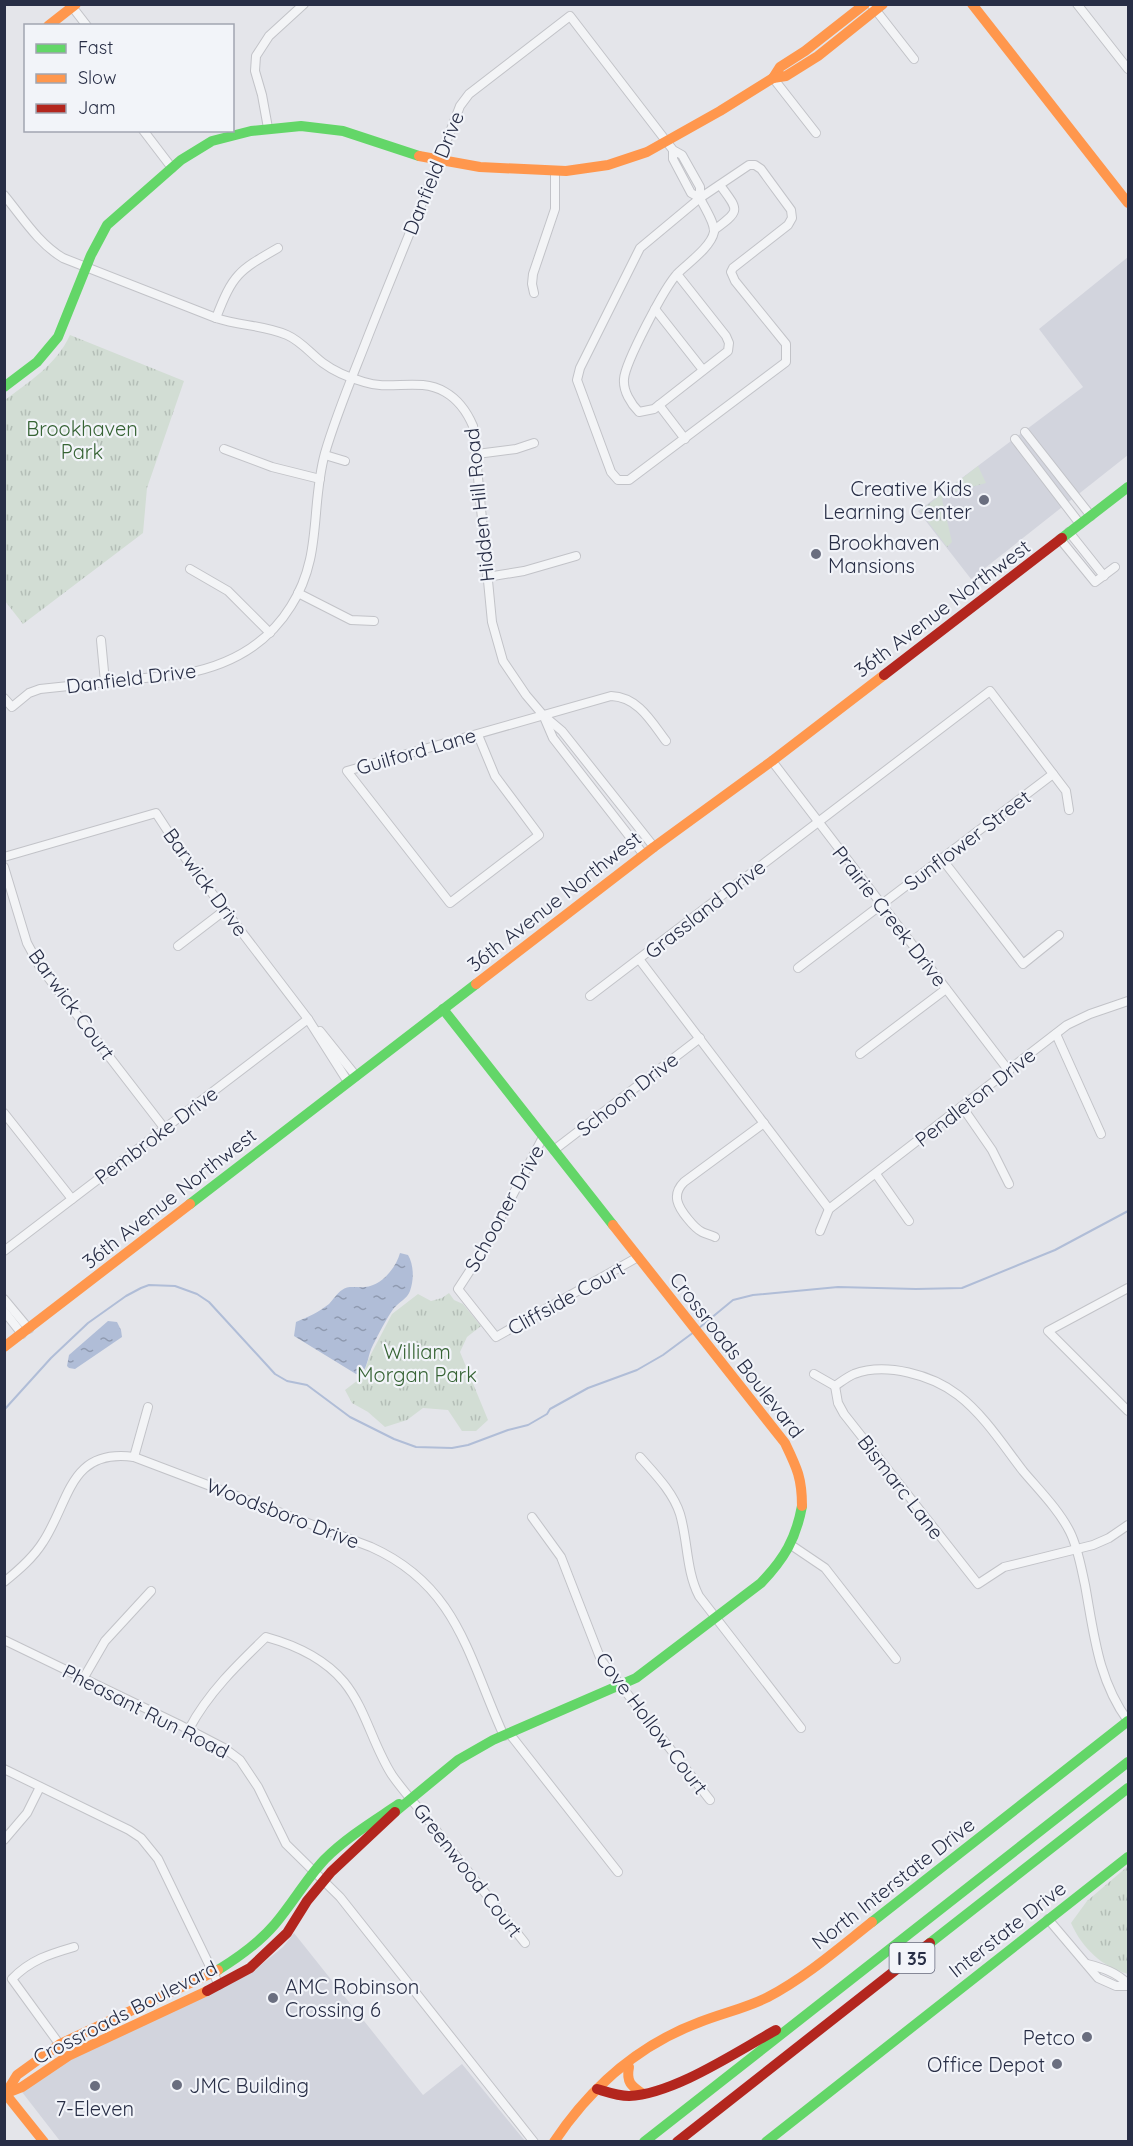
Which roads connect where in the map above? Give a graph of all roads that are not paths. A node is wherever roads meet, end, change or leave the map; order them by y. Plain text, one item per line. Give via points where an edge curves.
1 (304, 4) edge
2 (865, 4) edge
3 (972, 4) edge
4 (1077, 4) edge
5 (73, 6) edge
6 (877, 6) edge
7 (50, 24) edge
8 (86, 24) edge
9 (914, 59) dead end
10 (1128, 69) edge
11 (773, 78) junction
12 (268, 128) junction
13 (144, 132) edge
14 (816, 133) dead end
15 (670, 146) junction
16 (439, 160) junction
17 (172, 168) junction
18 (555, 171) junction
19 (720, 185) junction
20 (4, 195) edge
21 (700, 198) junction
22 (1128, 203) edge
23 (714, 230) junction
24 (278, 248) dead end
25 (86, 267) junction
26 (677, 274) junction
27 (534, 293) dead end
28 (655, 309) junction
29 (216, 318) junction
30 (703, 370) junction
31 (352, 378) junction
32 (4, 387) edge
33 (659, 405) junction
34 (1025, 432) dead end
35 (685, 438) junction
36 (1015, 439) dead end
37 (534, 443) dead end
38 (224, 449) dead end
39 (477, 454) junction
40 (325, 455) junction
41 (345, 461) dead end
42 (320, 479) junction
43 (1128, 487) edge
44 (1091, 516) junction
45 (1080, 524) junction
46 (1065, 536) junction
47 (576, 556) dead end
48 (1115, 567) dead end
49 (190, 569) dead end
50 (487, 577) junction
51 (298, 593) junction
52 (374, 621) dead end
53 (270, 633) junction
54 (101, 640) dead end
55 (105, 682) junction
56 (4, 698) edge
57 (543, 715) junction
58 (478, 735) junction
59 (666, 741) dead end
60 (772, 761) junction
61 (1053, 774) junction
62 (1069, 810) dead end
63 (817, 822) junction
64 (654, 847) junction
65 (644, 855) junction
66 (4, 857) edge
67 (942, 859) junction
68 (4, 867) edge
69 (882, 905) junction
70 (225, 909) junction
71 (1059, 935) dead end
72 (178, 946) dead end
73 (639, 959) junction
74 (798, 968) dead end
75 (946, 989) junction
76 (590, 996) dead end
77 (1128, 1001) edge
78 (443, 1009) junction
79 (308, 1019) junction
80 (1056, 1034) junction
81 (700, 1038) junction
82 (860, 1054) dead end
83 (1009, 1071) junction
84 (352, 1079) junction
85 (963, 1107) junction
86 (4, 1113) edge
87 (764, 1123) junction
88 (165, 1129) junction
89 (1101, 1134) dead end
90 (543, 1137) junction
91 (554, 1150) junction
92 (876, 1174) junction
93 (1009, 1184) dead end
94 (72, 1199) junction
95 (830, 1209) junction
96 (909, 1221) dead end
97 (820, 1231) dead end
98 (716, 1237) dead end
99 (4, 1251) edge
100 (638, 1257) junction
101 (1128, 1288) edge
102 (4, 1299) edge
103 (472, 1307) joint
104 (4, 1311) edge
105 (25, 1331) junction
106 (4, 1347) edge
107 (814, 1374) dead end
108 (835, 1386) junction
109 (148, 1407) dead end
110 (1128, 1411) edge
111 (134, 1457) junction
112 (640, 1457) dead end
113 (532, 1516) dead end
114 (1128, 1525) edge
115 (791, 1545) junction
116 (1076, 1549) junction
117 (4, 1582) edge
118 (151, 1591) dead end
119 (715, 1618) junction
120 (4, 1640) edge
121 (896, 1659) dead end
122 (83, 1678) junction
123 (620, 1686) junction
124 (1128, 1721) edge
125 (801, 1728) dead end
126 (189, 1729) junction
127 (506, 1735) junction
128 (1128, 1762) edge
129 (4, 1769) edge
130 (40, 1787) junction
131 (1128, 1788) edge
132 (410, 1798) junction
133 (710, 1800) dead end
134 (4, 1840) edge
135 (1128, 1857) edge
136 (313, 1872) junction
137 (618, 1872) dead end
138 (324, 1881) junction
139 (1048, 1919) junction
140 (525, 1943) dead end
141 (74, 1947) dead end
142 (213, 1973) junction
143 (219, 1985) junction
144 (1128, 1985) edge
145 (810, 2012) junction
146 (661, 2041) junction
147 (60, 2044) junction
148 (68, 2056) junction
149 (629, 2067) junction
150 (597, 2089) junction
151 (5, 2093) edge
152 (643, 2094) junction
153 (44, 2142) edge
154 (534, 2142) edge
155 (554, 2142) edge
156 (644, 2142) edge
157 (677, 2142) edge
158 (766, 2142) edge

1 - 12 street via 269,36 256,56 255,70
2 - 11 main road via 780,67
3 - 22 main road
4 - 10 street
5 - 7 main road
5 - 8 street
6 - 9 street
6 - 11 main road via 818,56 786,76
11 - 14 street
11 - 15 main road
12 - 16 main road via 302,126 343,131
12 - 17 main road via 212,141
13 - 17 street
15 - 16 street, Danfield Drive via 570,16 469,94 460,106
15 - 18 main road via 608,165
15 - 21 street via 691,193
16 - 18 main road via 480,167
16 - 31 street, Danfield Drive
17 - 25 main road via 107,225
18 - 27 street via 555,209 533,274
19 - 21 street
19 - 23 street via 735,212
19 - 35 street via 755,165 791,210 788,225 731,272 786,344 786,362
20 - 25 street, Hidden Hill Road via 45,246
21 - 23 street
21 - 35 street via 640,248 577,380 611,472 618,480 629,480
23 - 26 street via 697,257
24 - 29 street via 235,277
25 - 29 street, Hidden Hill Road
25 - 32 main road via 54,343 37,362
26 - 28 street
26 - 30 street via 729,343 728,351
28 - 30 street
28 - 33 street via 624,378 632,405 639,412
29 - 31 street, Hidden Hill Road via 271,328
30 - 33 street
31 - 39 street, Hidden Hill Road via 384,386 422,384 446,392 469,417
31 - 40 street, Danfield Drive
33 - 35 street
34 - 44 street
36 - 45 street
37 - 39 street
38 - 42 street
39 - 50 street, Hidden Hill Road
40 - 41 street
40 - 42 street, Danfield Drive
42 - 51 street, Danfield Drive via 312,559
43 - 44 main road, 36th Avenue Northwest
44 - 45 main road, 36th Avenue Northwest
45 - 46 main road, 36th Avenue Northwest
46 - 48 street via 1095,582
46 - 60 main road, 36th Avenue Northwest
47 - 50 street
49 - 53 street via 228,591
50 - 57 street, Hidden Hill Road via 498,649 512,676
51 - 52 street via 351,620
51 - 53 street, Danfield Drive
53 - 55 street, Danfield Drive via 240,656 209,668
54 - 55 street
55 - 56 street, Danfield Drive via 40,689 12,707
57 - 58 street, Guilford Lane
57 - 59 street, Guilford Lane via 620,696 639,706
57 - 64 street, Hidden Hill Road via 562,731
57 - 65 street, Hidden Hill Road via 553,738
58 - 58 street, Guilford Lane via 347,771 450,903 540,835 495,776
60 - 63 street, Prairie Creek Drive
60 - 64 main road, 36th Avenue Northwest
61 - 62 street via 1066,791
61 - 63 street, Grassland Drive via 990,691
61 - 67 street, Sunflower Street
63 - 69 street, Prairie Creek Drive
63 - 73 street, Grassland Drive
64 - 65 main road, 36th Avenue Northwest
65 - 78 main road, 36th Avenue Northwest
66 - 70 street, Barwick Drive via 156,813
67 - 69 street, Sunflower Street
67 - 71 street via 1023,964
68 - 88 street, Barwick Court via 31,952 40,967
69 - 74 street, Sunflower Street
69 - 75 street, Prairie Creek Drive
70 - 72 street
70 - 79 street, Barwick Drive
73 - 76 street
73 - 81 street, Grassland Drive
75 - 82 street
75 - 83 street, Prairie Creek Drive
77 - 80 street, Pendleton Drive via 1076,1020
78 - 84 main road, 36th Avenue Northwest
78 - 90 main road, Crossroads Boulevard
79 - 84 street, Barwick Drive
79 - 88 street, Pembroke Drive
80 - 83 street, Pendleton Drive
80 - 89 street
81 - 87 street, Grassland Drive
81 - 91 street, Schoon Drive
83 - 85 street, Pendleton Drive
84 - 105 main road, 36th Avenue Northwest
85 - 92 street, Pendleton Drive
85 - 93 street via 997,1157
86 - 94 street
87 - 95 street, Grassland Drive
87 - 98 street via 678,1189 676,1199 681,1210 701,1232
88 - 94 street, Pembroke Drive
90 - 91 main road, Crossroads Boulevard
90 - 103 street, Schooner Drive via 486,1246 458,1289
91 - 100 main road, Crossroads Boulevard
92 - 95 street, Pendleton Drive
92 - 96 street
94 - 99 street, Pembroke Drive
95 - 97 street
100 - 103 street, Cliffside Court via 496,1337
100 - 115 main road, Crossroads Boulevard via 779,1435 795,1462 802,1486 802,1508
101 - 110 street via 1048,1331
102 - 105 street
104 - 105 street
105 - 106 main road, 36th Avenue Northwest
107 - 108 street
108 - 116 street via 856,1373 882,1370 923,1377 957,1395 983,1420 1058,1514 1071,1532
108 - 116 street, Bismarc Lane via 844,1414 978,1584 1015,1563
109 - 111 street
111 - 117 street, Woodsboro Drive via 109,1455 82,1470 43,1542
111 - 127 street, Woodsboro Drive via 361,1543 412,1570 433,1590 452,1618
112 - 119 street via 677,1506 696,1590
113 - 123 street, Cove Hollow Court via 558,1551 597,1654
114 - 116 street via 1109,1538
115 - 119 main road, Crossroads Boulevard via 761,1583
115 - 121 street via 825,1568
116 - 124 street via 1102,1671
118 - 122 street via 105,1641
119 - 123 main road, Crossroads Boulevard via 655,1665
119 - 125 street
120 - 122 street, Pheasant Run Road
122 - 126 street, Pheasant Run Road
123 - 127 main road, Crossroads Boulevard
123 - 133 street, Cove Hollow Court
124 - 146 main road, North Interstate Drive via 794,1982 753,2004 692,2024
126 - 132 street, Greenwood Court via 215,1690 266,1637 282,1641 312,1655 344,1683 381,1755
126 - 136 street, Pheasant Run Road via 240,1760 286,1844
127 - 132 main road, Crossroads Boulevard via 466,1754
127 - 137 street, Woodsboro Drive
128 - 145 main road, I 35
129 - 130 street
130 - 134 street via 27,1812
130 - 142 street via 129,1830 148,1844 159,1859
131 - 157 main road, I 35
132 - 136 main road, Crossroads Boulevard via 355,1833
132 - 138 main road, Crossroads Boulevard
132 - 140 street, Greenwood Court
135 - 139 main road, Interstate Drive
136 - 138 street, Pheasant Run Road
136 - 142 main road, Crossroads Boulevard via 269,1932 247,1952
138 - 143 main road, Crossroads Boulevard via 274,1946 250,1968
138 - 154 street, Pheasant Run Road
139 - 144 street via 1098,1978 1116,1986
139 - 158 main road, Interstate Drive
141 - 147 street via 35,1960 12,1979
142 - 143 street
142 - 147 main road, Crossroads Boulevard
143 - 148 main road, Crossroads Boulevard
145 - 152 main road via 698,2072
145 - 156 main road, I 35
146 - 149 main road, North Interstate Drive
146 - 150 main road, North Interstate Drive via 631,2058
147 - 148 street
147 - 151 main road, Crossroads Boulevard via 17,2075
148 - 151 main road, Crossroads Boulevard via 22,2087
149 - 150 main road, North Interstate Drive
149 - 152 main road via 630,2085
150 - 152 main road via 626,2096
150 - 155 main road, North Interstate Drive
151 - 153 main road

